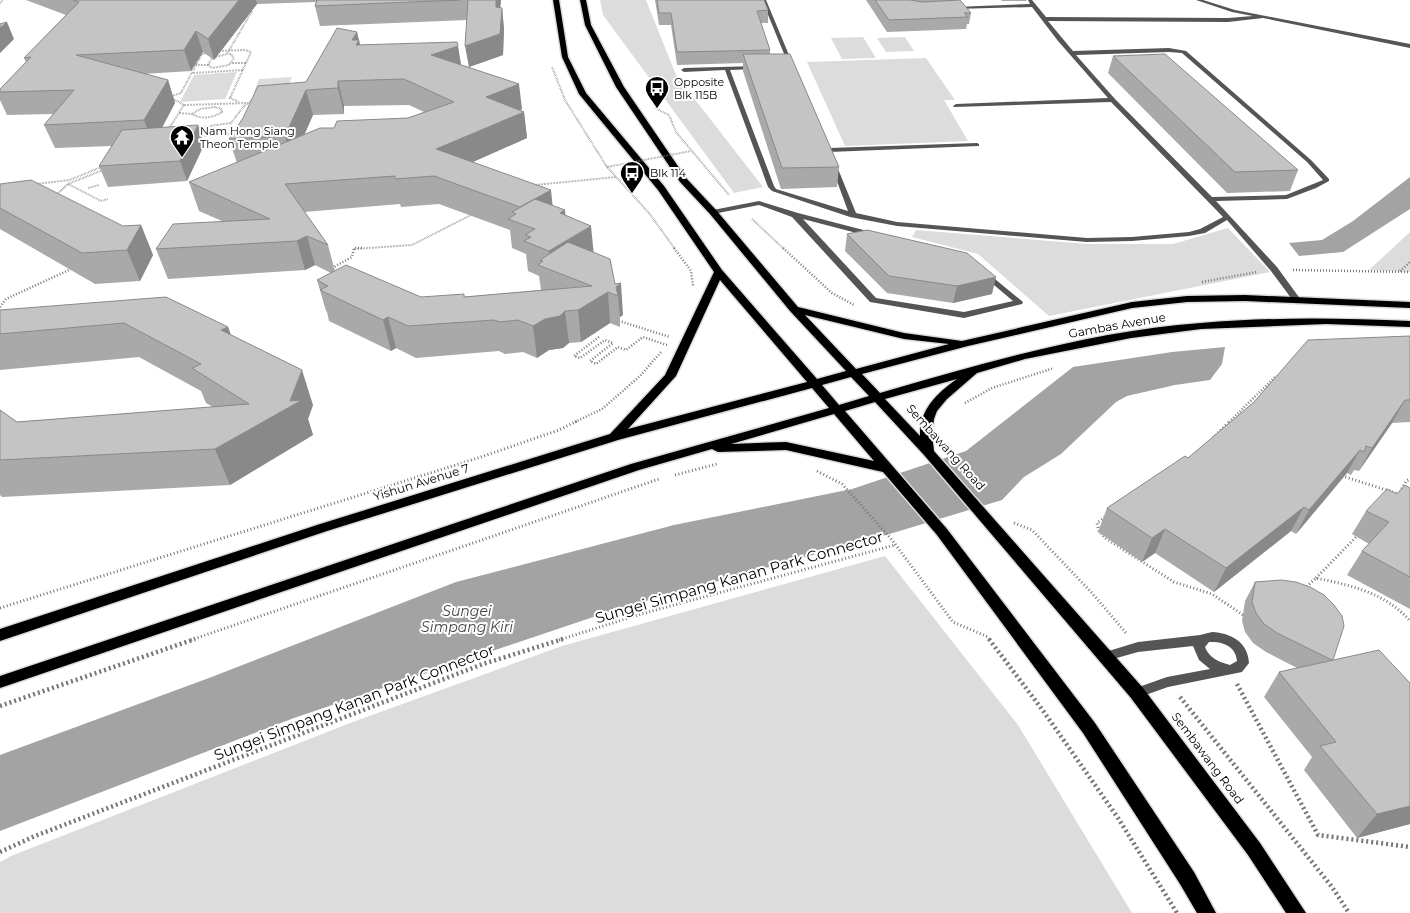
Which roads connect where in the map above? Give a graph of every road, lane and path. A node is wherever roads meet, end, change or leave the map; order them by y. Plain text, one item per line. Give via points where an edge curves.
1 (4, 0) edge
2 (556, 0) edge
3 (584, 0) edge
4 (764, 0) edge
5 (1030, 0) edge
6 (1198, 0) edge
7 (0, 3) edge
8 (1035, 5) junction
9 (949, 9) edge
10 (252, 11) dead end
11 (1262, 17) junction
12 (1045, 19) junction
13 (1410, 46) edge
14 (229, 50) junction
15 (1072, 53) junction
16 (227, 54) junction
17 (246, 63) junction
18 (231, 64) junction
19 (196, 65) junction
20 (208, 65) junction
21 (783, 66) edge
22 (792, 66) junction
23 (764, 67) edge
24 (218, 68) junction
25 (727, 68) junction
26 (243, 70) junction
27 (684, 70) dead end
28 (216, 72) junction
29 (192, 73) junction
30 (796, 74) edge
31 (170, 97) junction
32 (165, 98) edge
33 (255, 99) edge
34 (1113, 100) junction
35 (239, 102) junction
36 (248, 103) junction
37 (253, 104) edge
38 (184, 106) junction
39 (956, 106) dead end
40 (179, 113) junction
41 (192, 114) junction
42 (669, 115) dead end
43 (190, 129) edge
44 (164, 133) edge
45 (238, 134) edge
46 (195, 137) edge
47 (825, 142) edge
48 (977, 145) dead end
49 (829, 150) junction
50 (691, 151) junction
51 (103, 166) edge
52 (104, 170) edge
53 (616, 177) junction
54 (29, 184) edge
55 (67, 184) junction
56 (99, 185) edge
57 (530, 186) edge
58 (88, 188) dead end
59 (54, 196) edge
60 (108, 199) dead end
61 (1210, 199) junction
62 (740, 208) junction
63 (480, 210) edge
64 (713, 212) junction
65 (794, 215) junction
66 (853, 215) junction
67 (1228, 217) junction
68 (879, 238) edge
69 (1410, 262) edge
70 (980, 268) edge
71 (71, 269) edge
72 (331, 269) dead end
73 (1274, 269) junction
74 (719, 272) junction
75 (1400, 272) junction
76 (1410, 272) edge
77 (1198, 282) dead end
78 (694, 290) dead end
79 (1297, 300) junction
80 (1410, 305) edge
81 (0, 307) edge
82 (857, 307) dead end
83 (794, 309) junction
84 (610, 318) edge
85 (1410, 324) edge
86 (591, 333) edge
87 (966, 343) junction
88 (667, 345) junction
89 (1063, 365) dead end
90 (981, 368) junction
91 (855, 373) junction
92 (1284, 375) edge
93 (814, 384) junction
94 (877, 397) junction
95 (962, 405) dead end
96 (836, 409) junction
97 (614, 437) junction
98 (1212, 438) edge
99 (700, 449) junction
100 (930, 454) junction
101 (725, 464) dead end
102 (809, 467) dead end
103 (888, 469) junction
104 (1333, 474) edge
105 (1410, 479) edge
106 (1399, 494) junction
107 (1392, 501) edge
108 (1112, 512) edge
109 (1007, 520) dead end
110 (1364, 529) dead end
111 (895, 545) junction
112 (1316, 578) junction
113 (1302, 590) edge
114 (0, 608) edge
115 (1410, 620) edge
116 (1253, 621) edge
117 (0, 635) edge
118 (1202, 640) junction
119 (1138, 647) junction
120 (1106, 656) junction
121 (1230, 670) junction
122 (0, 682) edge
123 (1167, 682) junction
124 (1137, 693) junction
125 (0, 706) edge
126 (1410, 847) edge
127 (0, 852) edge
128 (1178, 913) edge
129 (1207, 913) edge
130 (1297, 913) edge
131 (1349, 913) edge

1 - 7 path
2 - 74 main road via 565,57 583,94 660,188
3 - 64 main road, Sembawang Road via 588,25 620,87 683,180
4 - 22 lane
5 - 8 lane
6 - 11 lane
8 - 9 lane
8 - 12 lane
10 - 14 path
11 - 12 lane via 1228,20
11 - 13 lane
12 - 15 lane
14 - 16 path
14 - 17 path via 251,52
14 - 19 path via 202,54
15 - 34 lane
15 - 61 lane via 1184,52 1328,180 1287,198
16 - 18 path via 234,56
16 - 20 path via 212,58
17 - 18 path
17 - 26 path
18 - 24 path
19 - 20 path
19 - 29 path
20 - 24 path
21 - 22 lane
22 - 30 lane
23 - 25 lane
24 - 28 path
25 - 27 lane
25 - 66 lane via 771,187
26 - 28 path
26 - 35 path via 230,98
28 - 29 path
29 - 31 path via 181,93
31 - 32 path
31 - 38 path
33 - 36 path
34 - 39 lane
34 - 61 lane
35 - 36 path
35 - 38 path
36 - 37 path
36 - 43 path via 232,124
38 - 40 path
40 - 41 path
40 - 44 path
41 - 41 path via 210,107 223,110 207,118
42 - 50 path via 676,132
45 - 46 path
47 - 49 lane
48 - 49 lane
49 - 66 lane
50 - 53 path, bridge via 607,167
50 - 62 path
51 - 54 path via 64,182
52 - 55 path
53 - 57 path
53 - 78 path via 649,213 691,271
55 - 59 path
55 - 60 path via 101,202
56 - 58 path
61 - 67 lane
62 - 64 lane
62 - 65 lane via 758,203
62 - 82 path via 832,293
63 - 72 path via 412,245 354,248 352,257
64 - 83 main road, Sembawang Road
65 - 68 lane
65 - 70 lane via 873,300 964,315 1019,302
66 - 67 lane via 897,224 1087,240 1189,234
67 - 73 lane
69 - 75 path
71 - 81 path via 6,299
73 - 75 path
73 - 77 path
73 - 79 lane
74 - 93 main road
74 - 97 main road via 670,376
75 - 76 path
79 - 80 main road, Gambas Avenue
79 - 87 main road, Gambas Avenue via 1187,298 1132,305
83 - 87 main road via 904,336
83 - 91 main road, Sembawang Road
84 - 88 path via 673,338
85 - 90 main road, Gambas Avenue via 1240,323 1177,328 1023,356
86 - 88 path via 599,337 574,356 580,358 605,340 613,343 590,361 596,364 618,347 626,350 643,337
87 - 91 main road, Gambas Avenue
88 - 114 path via 640,376 602,409 560,430
89 - 95 path via 992,388
90 - 94 main road, Gambas Avenue
90 - 100 main road via 944,394 933,408 926,427
91 - 93 main road, Yishun Avenue 7
91 - 94 main road, Sembawang Road
92 - 98 path via 1275,377
93 - 96 main road
93 - 97 main road, Yishun Avenue 7
94 - 96 main road, Gambas Avenue
94 - 100 main road, Sembawang Road
96 - 99 main road
96 - 103 main road
97 - 117 main road, Yishun Avenue 7 via 322,528
99 - 103 main road via 786,446
99 - 122 main road via 635,467
100 - 120 main road, Sembawang Road
101 - 125 path via 666,477
102 - 111 path via 842,484
103 - 129 main road via 942,532 1089,728
104 - 106 path
105 - 106 path
106 - 107 path
108 - 116 path via 1097,523 1105,538 1174,582 1212,594
109 - 119 path via 1032,530
110 - 112 path
111 - 127 path, Sungei Simpang Kanan Park Connector via 641,614 483,664
111 - 128 path via 953,622 988,637 1118,818
112 - 113 path
112 - 115 path via 1345,584 1385,600
118 - 119 lane
118 - 121 lane via 1199,646 1201,654 1208,662
118 - 121 lane via 1213,636 1222,638 1240,649 1243,663
119 - 120 lane
120 - 124 main road, Sembawang Road
121 - 123 lane
121 - 126 path via 1318,836
123 - 124 lane
123 - 131 path
124 - 130 main road, Sembawang Road

